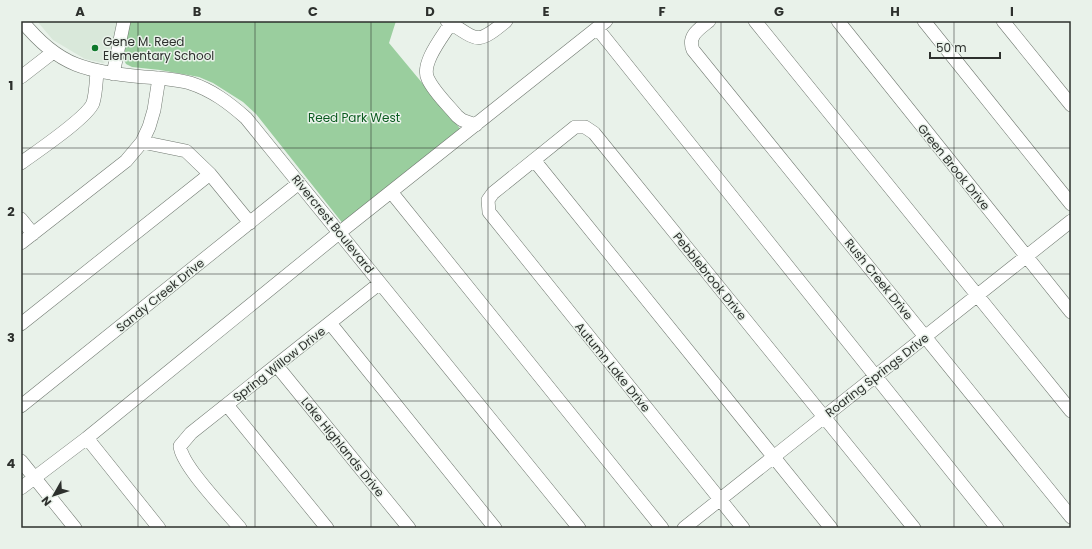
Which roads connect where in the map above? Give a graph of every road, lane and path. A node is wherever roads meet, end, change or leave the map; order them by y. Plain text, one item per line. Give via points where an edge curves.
1 (22, 21) edge
2 (124, 21) edge
3 (506, 21) edge
4 (709, 21) edge
5 (755, 21) edge
6 (838, 21) edge
7 (924, 21) edge
8 (1003, 21) edge
9 (449, 22) edge
10 (602, 25) edge
11 (52, 53) junction
12 (97, 72) junction
13 (113, 74) junction
14 (21, 77) edge
15 (159, 78) junction
16 (1071, 105) edge
17 (476, 125) junction
18 (142, 142) junction
19 (534, 160) junction
20 (21, 163) edge
21 (210, 174) junction
22 (299, 183) junction
23 (392, 193) junction
24 (487, 204) joint
25 (1071, 204) edge
26 (21, 219) edge
27 (1071, 221) edge
28 (250, 223) junction
29 (339, 233) junction
30 (33, 234) junction
31 (21, 243) edge
32 (1026, 257) junction
33 (380, 283) junction
34 (977, 296) junction
35 (1071, 312) edge
36 (330, 323) junction
37 (21, 324) edge
38 (926, 336) junction
39 (277, 366) junction
40 (875, 377) junction
41 (227, 405) junction
42 (21, 406) edge
43 (1071, 410) edge
44 (824, 417) junction
45 (87, 438) junction
46 (773, 457) junction
47 (21, 462) edge
48 (34, 478) junction
49 (21, 488) edge
50 (720, 499) junction
51 (702, 514) junction
52 (1071, 517) edge
53 (75, 528) edge
54 (159, 528) edge
55 (240, 528) edge
56 (327, 528) edge
57 (409, 528) edge
58 (495, 528) edge
59 (578, 528) edge
60 (662, 528) edge
61 (684, 528) edge
62 (692, 528) edge
63 (743, 528) edge
64 (831, 528) edge
65 (914, 528) edge
66 (997, 528) edge

1 - 11 street, Rivercrest Boulevard
2 - 13 street
3 - 9 street via 487,36 477,38
4 - 38 street, Rush Creek Drive via 696,31 691,40 692,50
5 - 34 street
6 - 32 street, Green Brook Drive
7 - 25 street
8 - 16 street
9 - 17 street via 428,59 425,72 428,80 457,116
10 - 17 street
10 - 40 street
11 - 12 street, Rivercrest Boulevard via 80,67
11 - 14 street
12 - 13 street, Rivercrest Boulevard
12 - 20 street via 96,92 92,105 80,118
13 - 15 street, Rivercrest Boulevard
15 - 18 street via 154,110
15 - 22 street, Rivercrest Boulevard via 190,83 227,102 246,118
17 - 23 street
18 - 21 street via 186,151
18 - 30 street via 126,161
19 - 24 street, Pebblebrook Drive via 493,193
19 - 44 street, Pebblebrook Drive via 574,127 585,127 594,133
19 - 46 street
21 - 28 street
21 - 37 street
22 - 28 street, Sandy Creek Drive
22 - 29 street, Rivercrest Boulevard
23 - 29 street
23 - 60 street
24 - 50 street, Autumn Lake Drive via 491,216
26 - 30 street
27 - 32 street, Roaring Springs Drive
28 - 42 street, Sandy Creek Drive
29 - 33 street, Rivercrest Boulevard
29 - 45 street
30 - 31 street
32 - 34 street, Roaring Springs Drive
32 - 35 street, Green Brook Drive
33 - 36 street, Spring Willow Drive
33 - 59 street, Rivercrest Boulevard
34 - 38 street, Roaring Springs Drive
34 - 43 street
36 - 39 street, Spring Willow Drive
36 - 58 street
38 - 40 street, Roaring Springs Drive
38 - 52 street, Rush Creek Drive
39 - 41 street, Spring Willow Drive
39 - 57 street, Lake Highlands Drive
40 - 44 street, Roaring Springs Drive
40 - 66 street
41 - 55 street, Spring Willow Drive via 191,433 180,446 191,468
41 - 56 street
44 - 46 street, Roaring Springs Drive
44 - 65 street, Pebblebrook Drive
45 - 48 street
45 - 54 street
46 - 50 street, Roaring Springs Drive
46 - 64 street
47 - 48 street
48 - 49 street
48 - 53 street
50 - 51 street, Roaring Springs Drive
50 - 63 street, Autumn Lake Drive
51 - 61 street, Roaring Springs Drive
51 - 62 street

